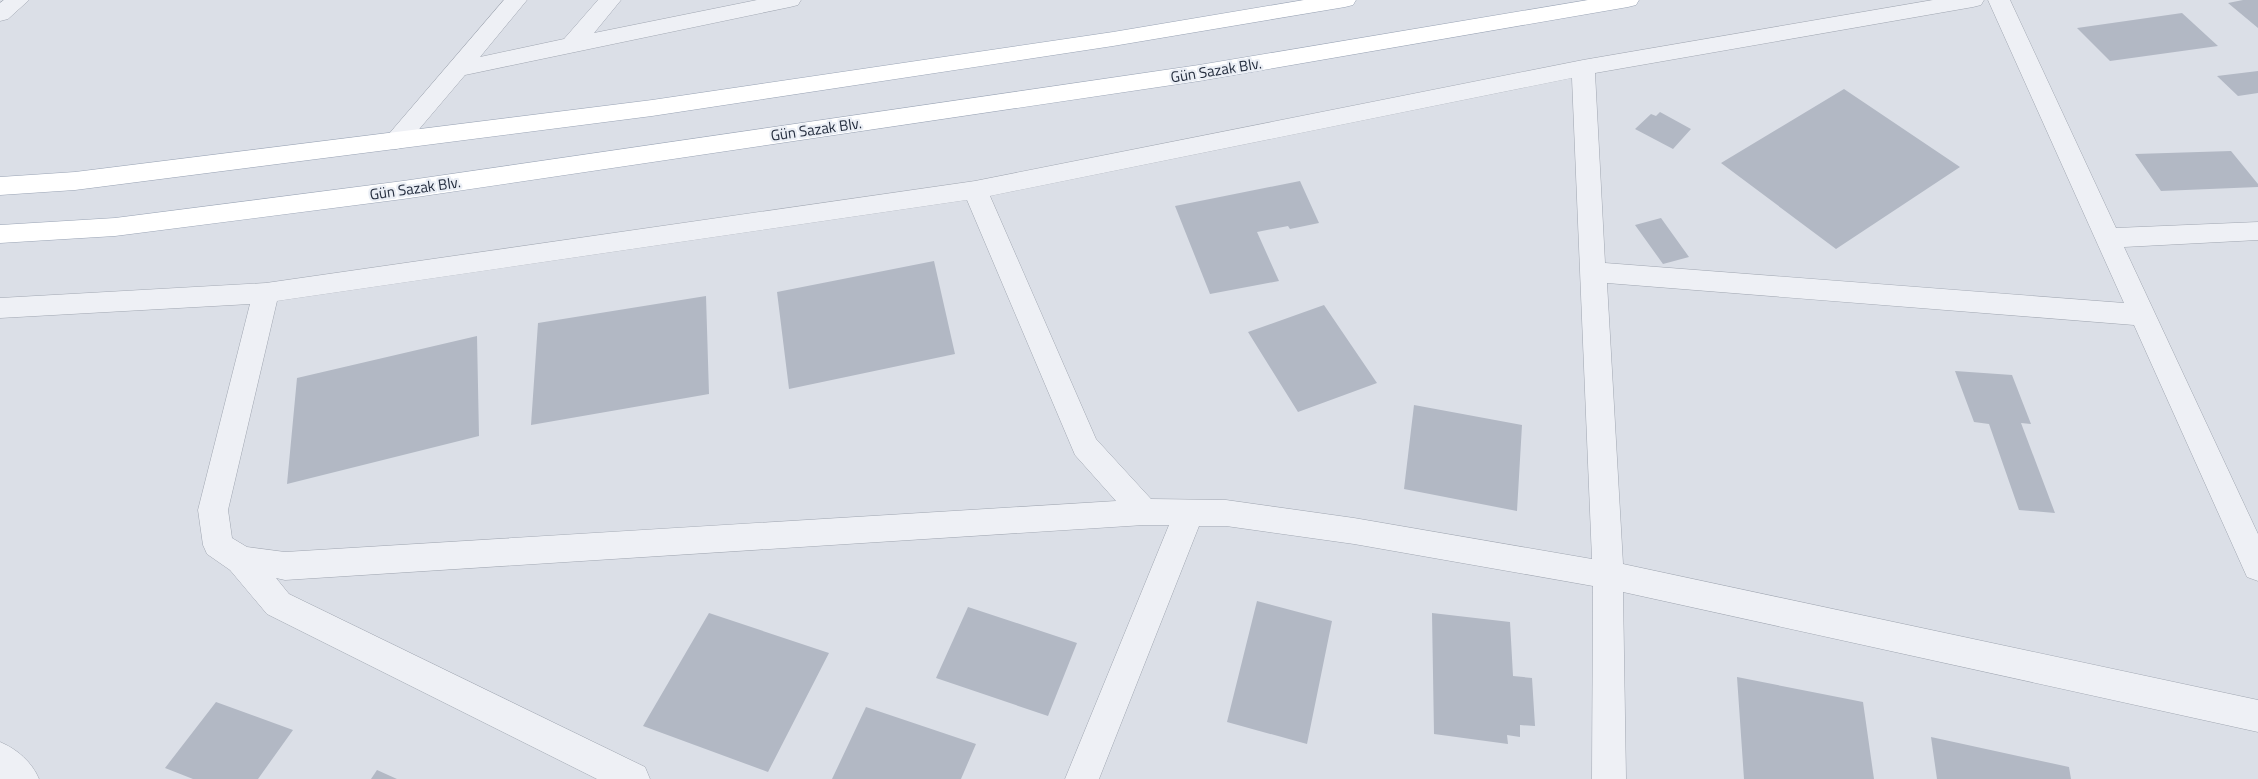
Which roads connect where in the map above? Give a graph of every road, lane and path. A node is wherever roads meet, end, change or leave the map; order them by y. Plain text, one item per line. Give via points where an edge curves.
1 (18, 0) edge
2 (516, 0) edge
3 (610, 0) edge
4 (790, 0) edge
5 (1344, 0) edge
6 (1628, 0) edge
7 (1973, 0) edge
8 (1999, 0) edge
9 (0, 14) edge
10 (571, 46) junction
11 (1583, 68) junction
12 (457, 69) junction
13 (396, 141) junction
14 (0, 186) edge
15 (975, 190) junction
16 (2258, 231) edge
17 (0, 234) edge
18 (2108, 238) junction
19 (1593, 272) junction
20 (266, 293) junction
21 (0, 308) edge
22 (2143, 315) junction
23 (1144, 512) junction
24 (1189, 513) junction
25 (241, 560) junction
26 (2258, 567) edge
27 (1608, 575) junction
28 (2258, 716) edge
29 (0, 758) edge
30 (22, 779) edge
31 (633, 779) edge
32 (1082, 779) edge
33 (1609, 779) edge

1 - 9 street
2 - 12 street
3 - 10 street
4 - 10 street
5 - 13 main road via 1113,39 652,108
6 - 17 main road, Gün Sazak Blv. via 1199,73 413,188 115,227
7 - 11 street
8 - 18 street
10 - 12 street
11 - 15 street
11 - 19 street
12 - 13 street
13 - 14 main road via 76,181
15 - 20 street
15 - 23 street via 1085,447
16 - 18 street
18 - 22 street
19 - 22 street
19 - 27 street
20 - 21 street
20 - 25 street via 213,510 218,545
22 - 26 street
23 - 24 street
23 - 25 street via 285,566
24 - 27 street via 1226,513 1354,531
24 - 32 street
25 - 31 street via 278,604
27 - 28 street
27 - 33 street
29 - 30 street

